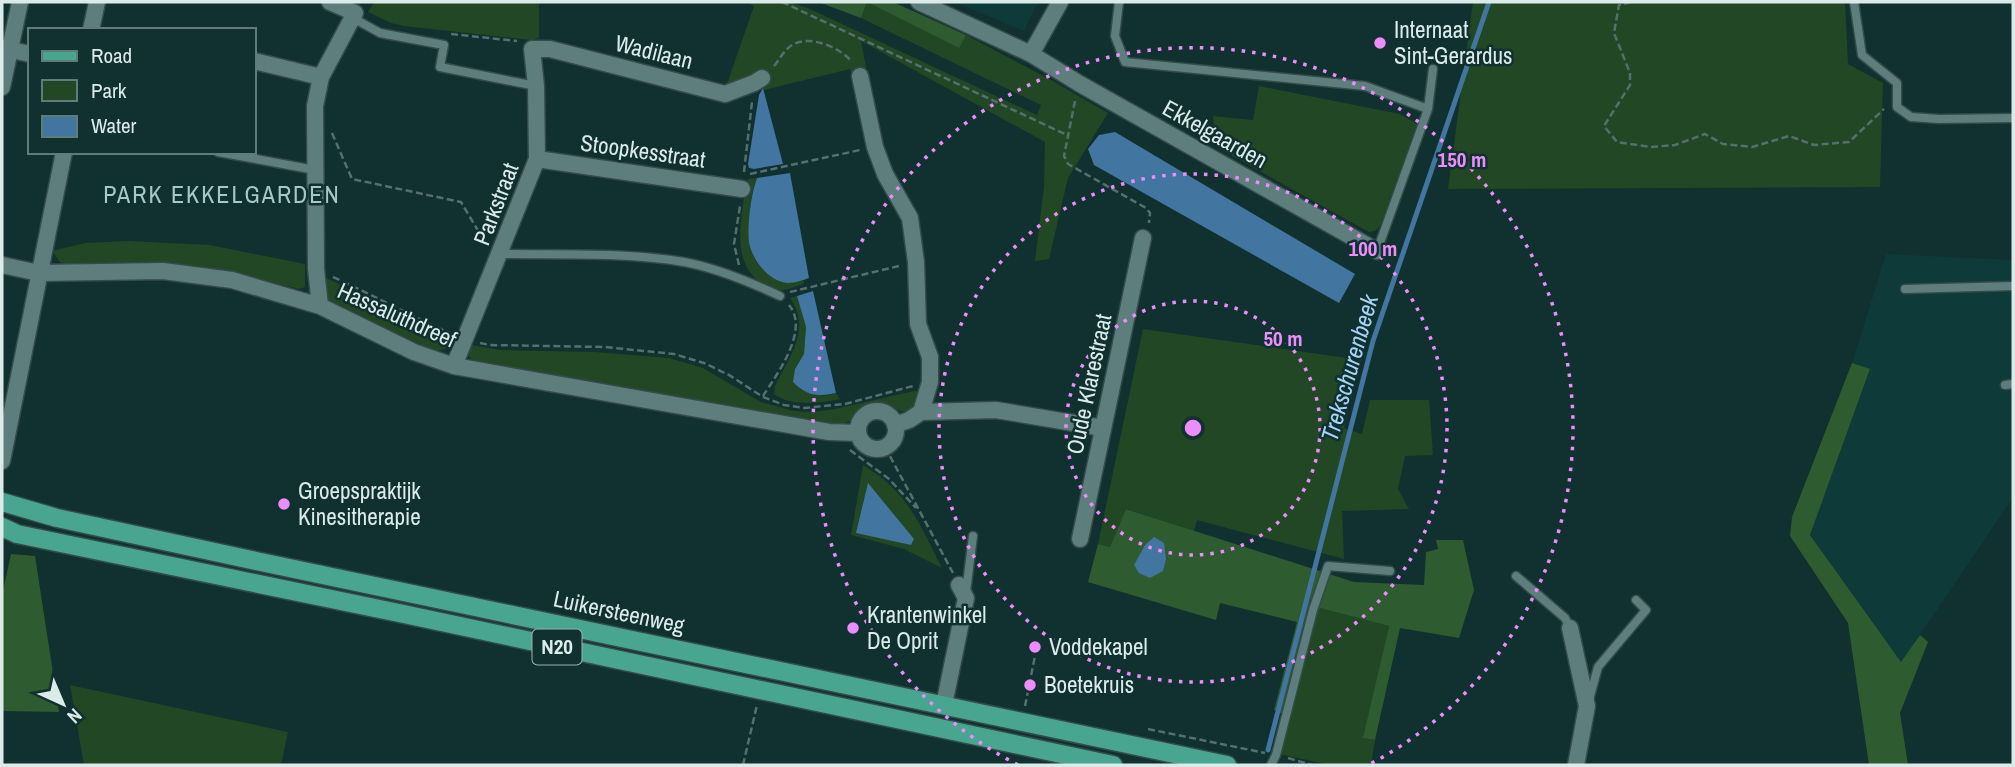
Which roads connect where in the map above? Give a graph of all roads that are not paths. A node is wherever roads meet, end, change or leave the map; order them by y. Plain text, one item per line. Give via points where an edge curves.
1 (20, 2) edge
2 (97, 2) edge
3 (330, 2) edge
4 (919, 2) edge
5 (1060, 2) edge
6 (1119, 2) edge
7 (1854, 2) edge
8 (354, 15) junction
9 (93, 28) edge
10 (6, 49) edge
11 (532, 49) joint
12 (28, 54) edge
13 (1031, 54) junction
14 (256, 61) edge
15 (1433, 69) dead end
16 (860, 76) road end
17 (321, 77) junction
18 (762, 78) road end
19 (536, 86) junction
20 (2, 87) edge
21 (1428, 109) junction
22 (2013, 118) edge
23 (64, 154) edge
24 (229, 154) edge
25 (537, 159) junction
26 (315, 170) junction
27 (743, 182) road end
28 (1143, 238) road end
29 (1377, 251) joint
30 (501, 254) junction
31 (2, 265) edge
32 (39, 274) junction
33 (2013, 286) edge
34 (1905, 289) dead end
35 (780, 296) road end
36 (320, 306) junction
37 (454, 366) junction
38 (921, 412) junction
39 (895, 425) junction
40 (1103, 428) junction
41 (858, 433) junction
42 (2, 461) edge
43 (2, 502) edge
44 (2, 527) edge
45 (973, 536) dead end
46 (1080, 539) dead end
47 (1391, 571) dead end
48 (1516, 576) dead end
49 (962, 591) joint
50 (1636, 600) dead end
51 (1570, 628) joint
52 (944, 705) junction
53 (1587, 706) junction
54 (1113, 765) edge
55 (1227, 765) edge
56 (1271, 765) edge
57 (1577, 765) edge

1 - 10 street
2 - 9 street
3 - 8 street
4 - 13 street, Ekkelgaarden
5 - 13 street
6 - 21 lane via 1115,36 1125,62 1365,86
7 - 22 lane via 1862,55 1897,83 1897,107 1911,117
8 - 17 street
8 - 19 lane via 380,33 444,45 440,67
10 - 12 street
10 - 20 street
11 - 18 street, Wadilaan via 550,49 725,94
11 - 19 street, Parkstraat
13 - 29 street, Ekkelgaarden
14 - 17 street
15 - 21 lane
16 - 38 street via 875,147 910,218 918,324 930,357 930,382
17 - 26 street
19 - 25 street, Parkstraat
21 - 29 lane
23 - 32 street
24 - 26 lane
25 - 27 street, Stoopkesstraat
25 - 30 street, Parkstraat
26 - 36 street
28 - 40 street, Oude Klarestraat
30 - 35 lane via 684,262
30 - 37 street, Parkstraat
31 - 32 street, Hassaluthdreef
32 - 36 street, Hassaluthdreef via 163,271 232,280
32 - 42 street
33 - 34 lane
36 - 37 street, Hassaluthdreef via 414,352
37 - 41 street, Hassaluthdreef via 829,432
38 - 39 street
38 - 40 street via 996,410
39 - 41 street via 888,414 869,412 860,421
39 - 41 street via 893,440 885,447 868,447
40 - 46 street, Oude Klarestraat
43 - 52 main road, Luikersteenweg / N20 via 83,524
44 - 54 main road, Luikersteenweg / N20 via 17,534
45 - 49 lane
47 - 56 lane via 1328,566
48 - 51 lane via 1565,618
49 - 52 street
50 - 53 lane via 1646,610 1598,667
51 - 53 street
52 - 55 main road, Luikersteenweg / N20
53 - 57 street

